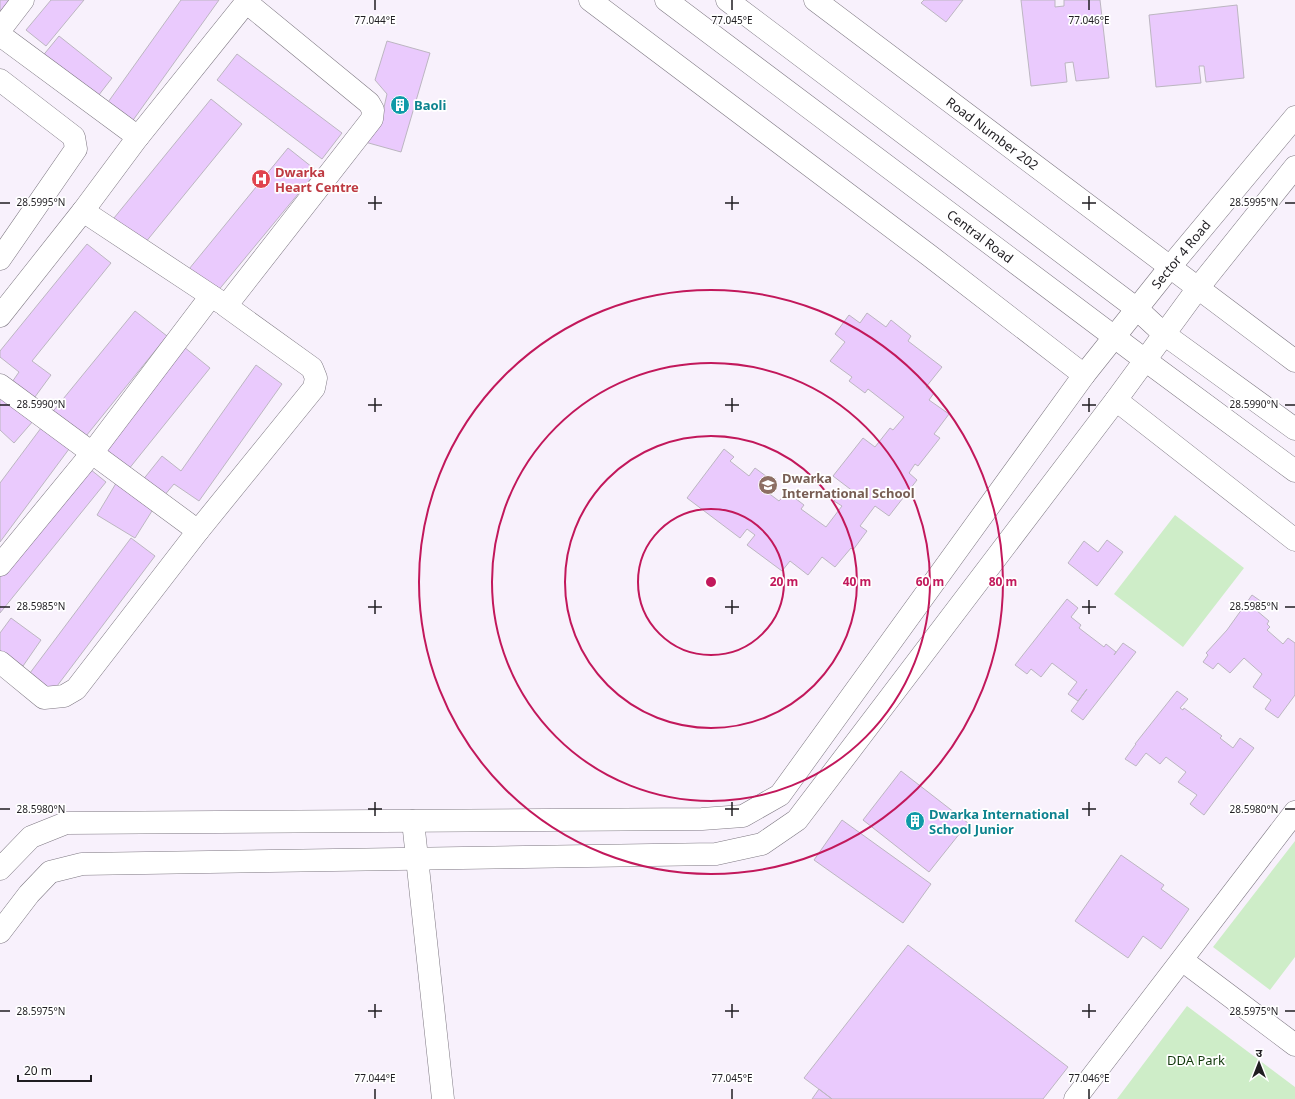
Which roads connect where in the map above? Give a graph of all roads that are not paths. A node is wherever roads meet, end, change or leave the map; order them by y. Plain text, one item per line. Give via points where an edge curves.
1 (23, 0) edge
2 (590, 0) edge
3 (666, 0) edge
4 (727, 0) edge
5 (815, 0) edge
6 (247, 1) edge
7 (0, 30) edge
8 (0, 35) edge
9 (0, 80) edge
10 (1295, 117) edge
11 (138, 137) junction
12 (1295, 167) edge
13 (83, 211) junction
14 (0, 259) edge
15 (1170, 266) junction
16 (1198, 288) junction
17 (218, 301) junction
18 (1137, 309) junction
19 (0, 316) edge
20 (1164, 334) junction
21 (1115, 336) junction
22 (1145, 360) junction
23 (1295, 361) edge
24 (1084, 375) junction
25 (0, 386) edge
26 (1116, 400) junction
27 (1295, 429) edge
28 (92, 453) junction
29 (1295, 470) edge
30 (198, 531) junction
31 (1295, 540) edge
32 (0, 565) edge
33 (0, 662) edge
34 (1295, 812) edge
35 (413, 821) junction
36 (417, 859) junction
37 (0, 869) edge
38 (0, 932) edge
39 (1182, 960) junction
40 (1295, 1045) edge
41 (443, 1099) edge
42 (1075, 1099) edge

1 - 7 street
2 - 24 street
3 - 21 street, Central Road
4 - 18 street
5 - 15 street, Road Number 202
6 - 11 street
6 - 17 street via 369,103 373,110 372,119
8 - 11 street
9 - 14 street via 74,137 76,149
10 - 15 street, Sector 4 Road
11 - 13 street
12 - 16 street
13 - 17 street
13 - 19 street
15 - 16 street, Road Number 202
15 - 18 street, Sector 4 Road
16 - 20 street
16 - 23 street, Road Number 202
17 - 28 street
17 - 30 street via 312,368 316,378 314,388
18 - 20 street
18 - 21 street, Sector 4 Road
20 - 22 street
20 - 27 street
21 - 22 street, Central Road
21 - 24 street, Sector 4 Road
22 - 26 street
22 - 29 street, Central Road
24 - 35 street, Sector 4 Road via 780,795 743,816 702,819
25 - 28 street
26 - 31 street
26 - 36 street via 797,820 762,844 716,854
28 - 30 street
28 - 32 street
30 - 33 street via 76,690 64,696 44,698
34 - 39 street
35 - 36 street
35 - 37 street, Sector 4 Road via 66,823 31,838
36 - 38 street via 82,864 50,872 29,894
36 - 41 street
39 - 40 street
39 - 42 street

